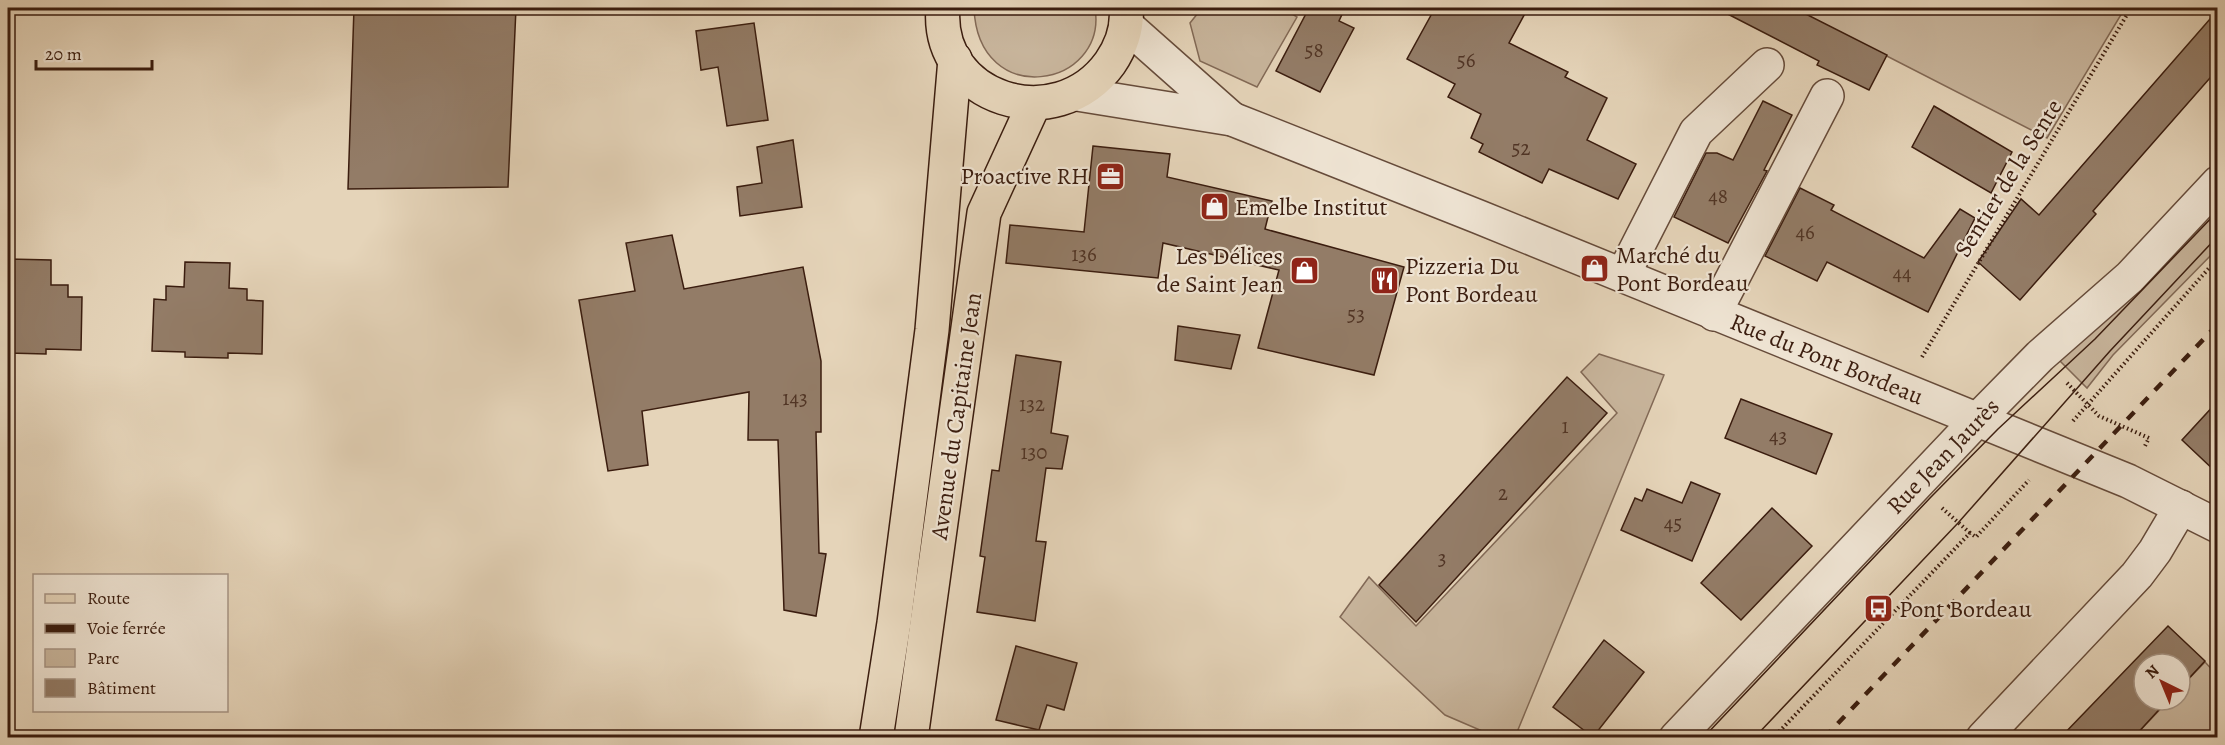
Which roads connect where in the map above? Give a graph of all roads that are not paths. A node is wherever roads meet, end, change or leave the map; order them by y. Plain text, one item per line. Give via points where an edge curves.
1 (941, 8) edge
2 (1131, 14) edge
3 (955, 59) junction
4 (1767, 65) dead end
5 (1077, 94) junction
6 (1827, 96) dead end
7 (1034, 104) junction
8 (1232, 119) junction
9 (2217, 183) edge
10 (1623, 275) junction
11 (1714, 314) junction
12 (932, 330) junction
13 (1978, 419) junction
14 (2181, 507) junction
15 (2217, 526) edge
16 (876, 738) edge
17 (894, 738) edge
18 (911, 738) edge
19 (1676, 738) edge
20 (1983, 738) edge

1 - 3 main road via 945,36
2 - 5 main road via 1117,52 1100,76
2 - 8 street, Rue du Pont Bordeau
3 - 7 main road via 976,83 1003,99
3 - 12 main road, Avenue du Capitaine Jean
4 - 10 street via 1696,132
5 - 7 main road via 1056,102
5 - 8 street, Rue du Pont Bordeau
6 - 11 street
7 - 18 main road, Avenue du Capitaine Jean via 984,213
8 - 10 street, Rue du Pont Bordeau
9 - 13 street, Rue Jean Jaurès via 2130,277 2047,350
10 - 11 street, Rue du Pont Bordeau
11 - 13 street, Rue du Pont Bordeau
12 - 16 main road, Avenue du Capitaine Jean
12 - 17 main road, Avenue du Capitaine Jean via 945,410
13 - 14 street, Rue du Pont Bordeau
13 - 19 street, Rue Jean Jaurès
14 - 15 street, Rue du Pont Bordeau
14 - 20 street via 2137,575

